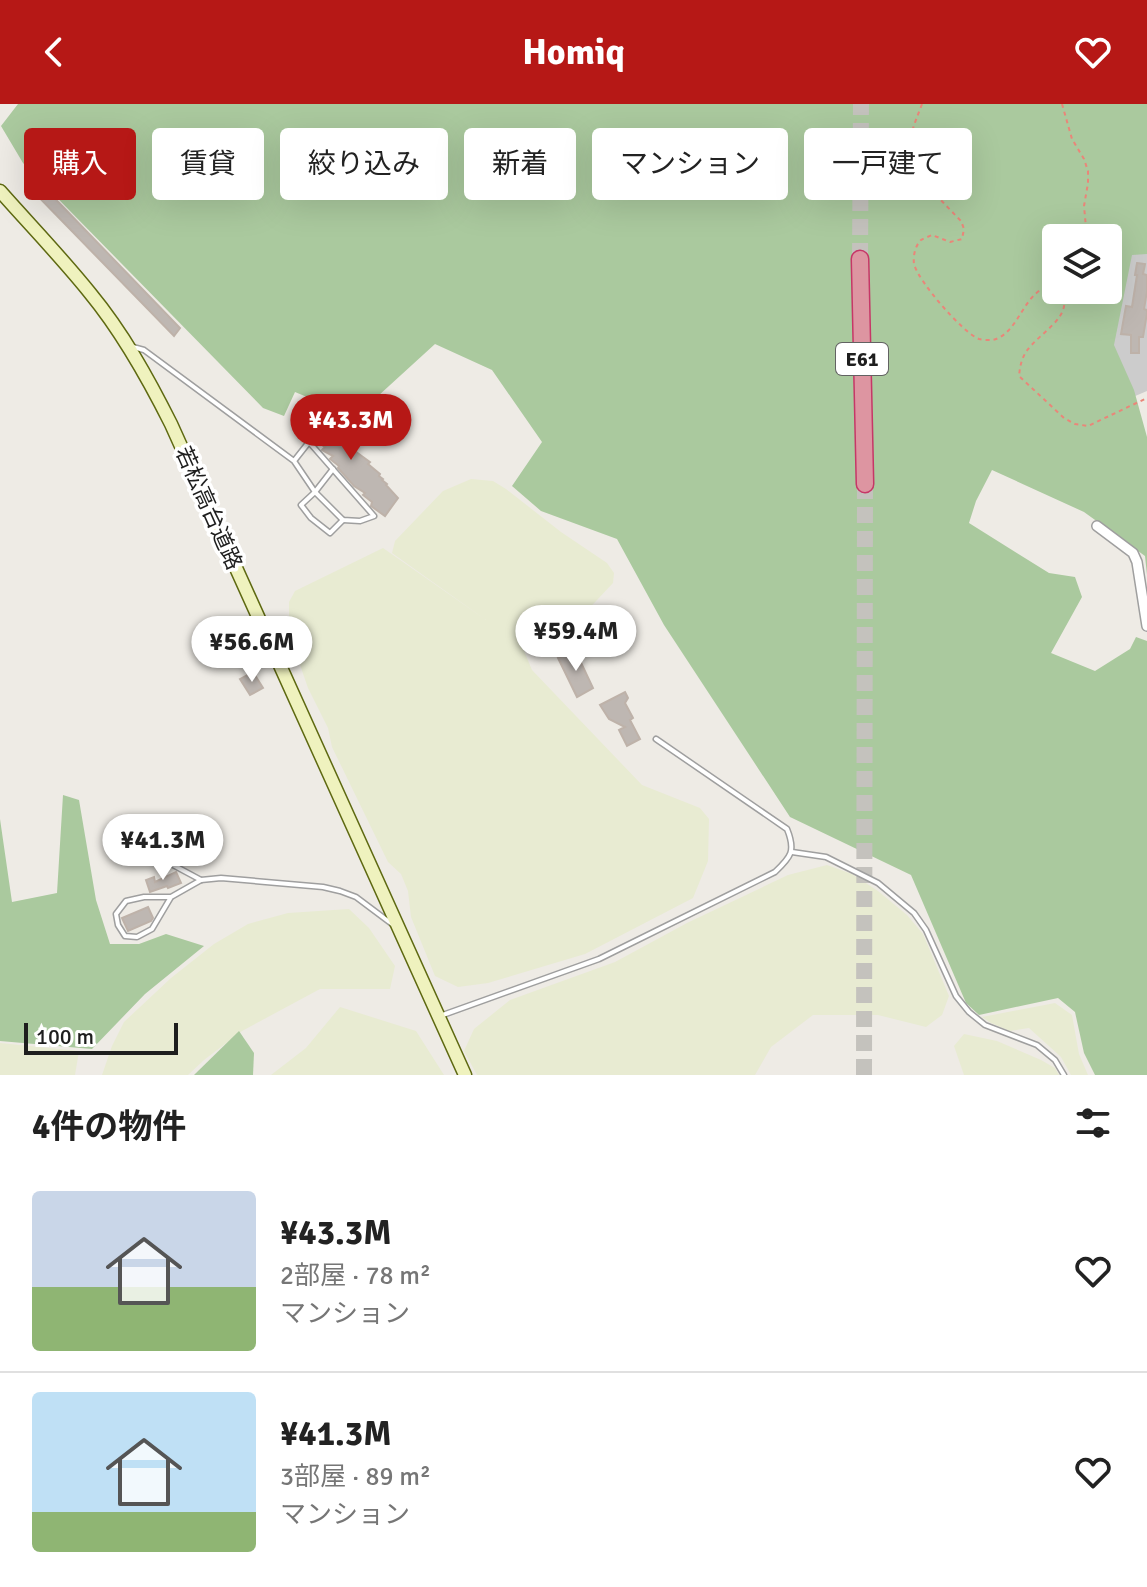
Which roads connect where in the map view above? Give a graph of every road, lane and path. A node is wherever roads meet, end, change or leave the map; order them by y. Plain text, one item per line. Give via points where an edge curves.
1 (922, 104) edge
2 (1062, 104) edge
3 (0, 191) edge
4 (1086, 224) edge
5 (860, 259) tunnel mouth
6 (1042, 289) edge
7 (1064, 304) edge
8 (128, 346) junction
9 (1147, 398) edge
10 (310, 406) dead end
11 (309, 442) junction
12 (294, 461) junction
13 (333, 469) junction
14 (865, 484) tunnel mouth
15 (315, 492) junction
16 (343, 520) junction
17 (1097, 526) dead end
18 (1147, 626) edge
19 (656, 739) dead end
20 (115, 829) dead end
21 (792, 852) junction
22 (201, 880) junction
23 (171, 897) junction
24 (397, 928) junction
25 (438, 1016) junction
26 (465, 1075) edge
27 (1064, 1075) edge

1 - 6 path via 910,133 908,166 964,229 962,239 950,242 932,235 920,241 914,253 923,281 970,334 982,340 1007,333
2 - 4 path via 1088,171
3 - 8 street, 若松高台道路 via 91,294
5 - 14 highway, E61
7 - 9 path via 1062,314 1026,353 1019,376 1075,424 1088,426
8 - 12 lane via 144,350
8 - 24 street, 若松高台道路 via 171,424
10 - 11 lane via 300,431
11 - 12 lane
11 - 13 lane
12 - 15 lane
13 - 15 lane
13 - 16 lane via 374,516
15 - 16 lane
15 - 16 lane via 301,505 311,518 330,533
17 - 18 street via 1133,553
19 - 21 lane via 787,829
20 - 22 lane via 147,857
21 - 25 lane via 775,872 599,959
21 - 27 lane via 826,857 878,883 926,930 956,996 969,1012 985,1025 1037,1045
22 - 23 lane
22 - 24 lane via 340,891
23 - 23 lane via 152,929 125,936 116,914 126,901
24 - 25 street, 若松高台道路
25 - 26 street, 若松高台道路

